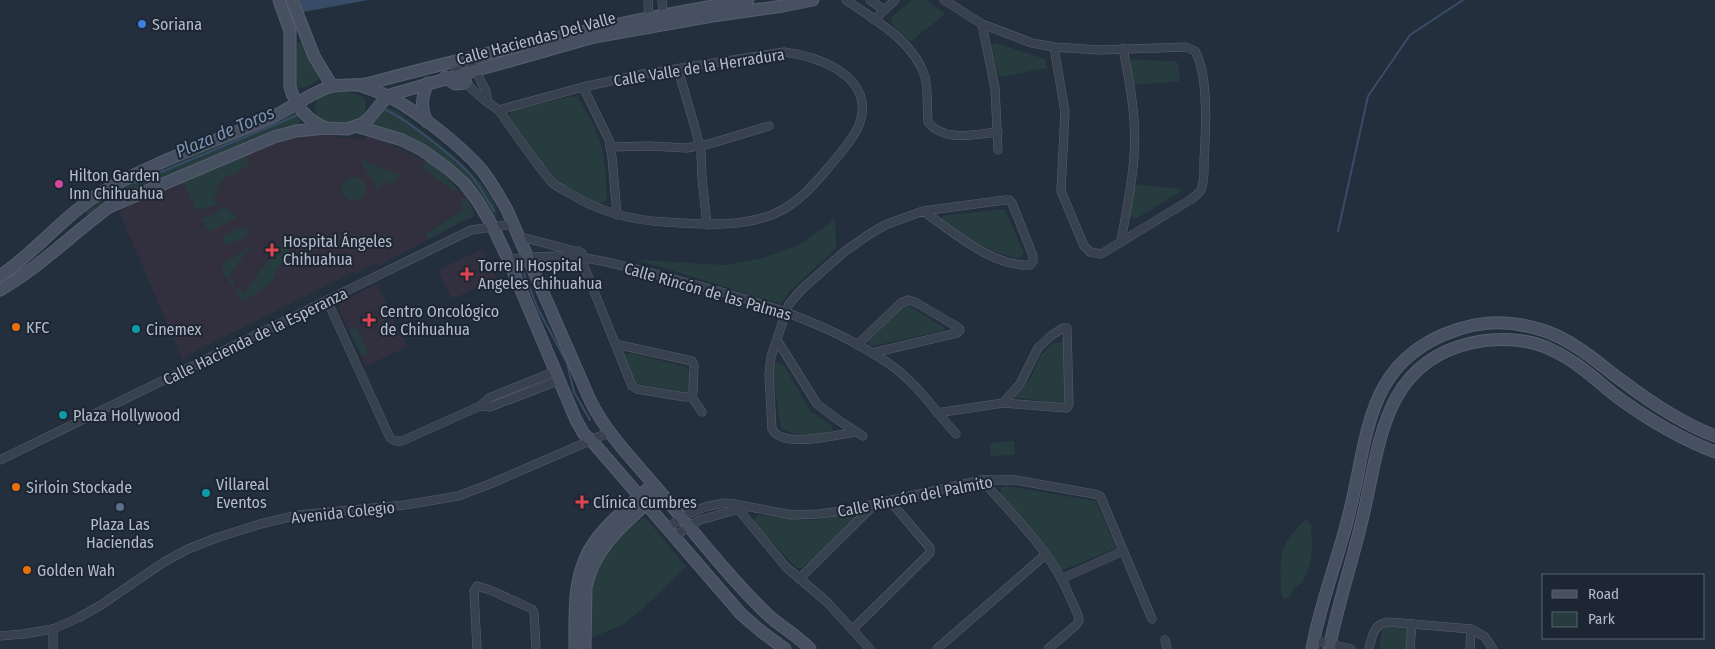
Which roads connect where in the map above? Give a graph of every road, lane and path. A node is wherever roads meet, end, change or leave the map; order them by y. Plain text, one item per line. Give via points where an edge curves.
1 (278, 0) edge
2 (292, 0) edge
3 (648, 0) edge
4 (662, 0) edge
5 (748, 0) edge
6 (813, 0) edge
7 (846, 0) edge
8 (870, 0) edge
9 (895, 0) edge
10 (944, 0) edge
11 (884, 10) junction
12 (664, 19) junction
13 (874, 20) junction
14 (649, 22) junction
15 (982, 24) junction
16 (302, 27) junction
17 (290, 31) junction
18 (1054, 47) junction
19 (1123, 48) junction
20 (468, 57) junction
21 (452, 61) junction
22 (437, 65) junction
23 (678, 69) junction
24 (477, 74) junction
25 (446, 79) junction
26 (462, 79) junction
27 (428, 83) junction
28 (332, 86) junction
29 (362, 86) junction
30 (584, 86) junction
31 (388, 96) junction
32 (488, 103) junction
33 (297, 105) junction
34 (499, 110) junction
35 (427, 122) junction
36 (356, 126) junction
37 (769, 126) dead end
38 (326, 128) junction
39 (998, 132) junction
40 (699, 146) junction
41 (610, 147) junction
42 (998, 150) dead end
43 (923, 211) junction
44 (617, 216) junction
45 (513, 224) junction
46 (708, 225) junction
47 (493, 227) junction
48 (518, 236) junction
49 (1121, 241) junction
50 (551, 244) junction
51 (579, 254) junction
52 (549, 256) junction
53 (528, 257) junction
54 (508, 259) junction
55 (0, 276) edge
56 (0, 290) edge
57 (327, 300) junction
58 (786, 312) junction
59 (776, 340) junction
60 (615, 344) junction
61 (857, 345) junction
62 (872, 353) junction
63 (558, 375) junction
64 (691, 396) junction
65 (1002, 402) junction
66 (702, 412) dead end
67 (937, 413) junction
68 (610, 432) junction
69 (855, 432) junction
70 (956, 434) dead end
71 (863, 436) dead end
72 (1715, 436) edge
73 (591, 440) junction
74 (1715, 452) edge
75 (0, 460) edge
76 (982, 480) junction
77 (657, 488) junction
78 (643, 500) junction
79 (890, 501) junction
80 (874, 504) junction
81 (705, 507) junction
82 (739, 507) junction
83 (709, 516) junction
84 (1348, 516) junction
85 (1362, 521) junction
86 (685, 522) junction
87 (670, 533) junction
88 (1123, 551) junction
89 (1045, 554) junction
90 (799, 579) junction
91 (1062, 579) junction
92 (1152, 619) dead end
93 (1412, 624) junction
94 (53, 629) junction
95 (853, 629) junction
96 (1471, 629) junction
97 (0, 636) edge
98 (1165, 640) dead end
99 (1313, 645) edge
100 (1329, 646) edge
101 (582, 647) edge
102 (53, 649) edge
103 (477, 649) edge
104 (536, 649) edge
105 (785, 649) edge
106 (810, 649) edge
107 (870, 649) edge
108 (937, 649) edge
109 (1048, 649) edge
110 (1167, 649) edge
111 (1352, 649) edge
112 (1369, 649) edge
113 (1410, 649) edge
114 (1470, 649) edge
115 (1493, 649) edge

1 - 17 main road
2 - 16 main road
3 - 14 street
4 - 12 street
5 - 12 main road, Calle Haciendas Del Valle
6 - 12 main road, Calle Haciendas Del Valle
7 - 13 street
8 - 11 street
9 - 11 street
10 - 15 street
11 - 13 street
12 - 14 main road, Calle Haciendas Del Valle
13 - 39 street via 912,51 925,78 928,122 933,128 947,135
14 - 20 main road, Calle Haciendas Del Valle
14 - 24 main road, Calle Haciendas Del Valle
15 - 18 street via 1032,43
15 - 39 street via 995,88
16 - 17 main road
16 - 28 main road
17 - 33 main road via 290,87
18 - 19 street
18 - 49 street via 1065,112 1060,191 1084,246 1090,252 1101,254
19 - 49 street via 1131,97 1134,156
19 - 49 street via 1186,47 1195,51 1203,80 1206,123 1201,192
20 - 21 main road, Calle Haciendas Del Valle
20 - 24 street
21 - 22 main road, Calle Haciendas Del Valle
21 - 26 street, Calle Valle de la Herradura
22 - 25 main road
22 - 29 main road, Calle Haciendas Del Valle
23 - 30 street, Calle Valle de la Herradura
23 - 40 street
23 - 46 street, Calle Valle de la Herradura via 793,53 836,67 847,76 862,103 855,134 801,197 782,210 750,221
24 - 26 main road, Calle Haciendas Del Valle
24 - 32 street
25 - 26 main road, Calle Haciendas Del Valle
25 - 27 main road, Calle Haciendas Del Valle
26 - 32 street, Calle Valle de la Herradura
27 - 31 main road, Calle Haciendas Del Valle
27 - 35 main road via 422,104
28 - 29 main road
28 - 33 main road
29 - 31 main road
30 - 34 street, Calle Valle de la Herradura
30 - 41 street
31 - 35 main road
31 - 36 main road via 368,121
32 - 34 street, Calle Valle de la Herradura
33 - 38 main road via 312,122
33 - 55 main road via 105,190
34 - 44 street, Calle Valle de la Herradura via 552,182 584,202
35 - 45 main road via 480,168
36 - 38 main road via 340,130
36 - 47 main road via 402,140 434,158 468,187
37 - 40 street
38 - 56 main road via 274,137 109,207 40,264
39 - 42 street
40 - 41 street
40 - 46 street
41 - 44 street
43 - 43 street via 987,254 1012,263 1030,265 1033,261 1009,200
43 - 58 street via 885,225 844,252 802,289
44 - 46 street, Calle Valle de la Herradura
45 - 47 street, Calle Hacienda de la Esperanza
45 - 48 main road
47 - 54 main road
47 - 57 street, Calle Hacienda de la Esperanza via 471,230
48 - 50 street
48 - 53 main road
50 - 51 street
50 - 52 street
51 - 52 street
51 - 58 street, Calle Rincón de las Palmas via 736,295
51 - 60 street
52 - 53 street
53 - 54 street
53 - 68 main road via 590,400
54 - 63 main road
57 - 63 street via 390,438 395,441 402,441 480,406 489,398
57 - 75 street, Calle Hacienda de la Esperanza
58 - 59 street
58 - 61 street, Calle Rincón de las Palmas via 827,328
59 - 69 street via 817,404
59 - 69 street via 769,374 773,432 805,440
60 - 64 street via 634,388
60 - 64 street via 692,361
61 - 62 street, Calle Rincón de las Palmas
61 - 62 street via 908,300 960,328 957,333
62 - 67 street, Calle Rincón de las Palmas via 900,372
63 - 73 main road via 579,427
64 - 66 street
65 - 65 street via 1067,408 1067,328 1052,335 1038,348 1020,384
65 - 67 street
67 - 70 street, Calle Rincón de las Palmas
68 - 73 street, Avenida Colegio
68 - 77 main road
69 - 71 street
72 - 84 main road via 1665,411 1562,338 1515,323 1481,324 1440,335 1424,343 1387,381 1368,424
73 - 78 main road
73 - 94 street, Avenida Colegio via 458,496 406,505 298,515 216,538 164,562 101,605
74 - 85 main road via 1648,419 1572,361 1552,350 1514,340 1480,341 1462,345 1430,360 1398,394 1381,433
76 - 79 street, Calle Rincón del Palmito
76 - 88 street, Calle Rincón del Palmito via 1015,480 1100,496
76 - 89 street
77 - 78 main road
77 - 86 main road
78 - 87 main road
78 - 101 main road via 601,548 592,567 586,587
79 - 80 street, Calle Rincón del Palmito
79 - 95 street via 930,548 930,553
80 - 82 street, Calle Rincón del Palmito via 804,515
80 - 90 street
81 - 82 street, Calle Rincón del Palmito via 724,503
81 - 83 street
81 - 86 street, Calle Rincón del Palmito
82 - 83 street, Calle Rincón del Palmito
82 - 90 street via 772,551
83 - 86 street, Calle Rincón del Palmito
84 - 85 main road
84 - 99 main road
85 - 100 main road
86 - 87 street
86 - 106 main road via 759,606
87 - 105 main road via 741,614
88 - 91 street
88 - 92 street, Calle Rincón del Palmito
89 - 91 street
89 - 108 street
90 - 95 street
91 - 109 street via 1079,620
93 - 96 street
93 - 112 street via 1388,622 1378,625
93 - 113 street
94 - 97 street, Avenida Colegio
94 - 102 street
95 - 107 street
96 - 114 street
96 - 115 street via 1485,637
98 - 110 street
99 - 100 street
100 - 111 street
103 - 104 street via 474,591 477,586 532,609

